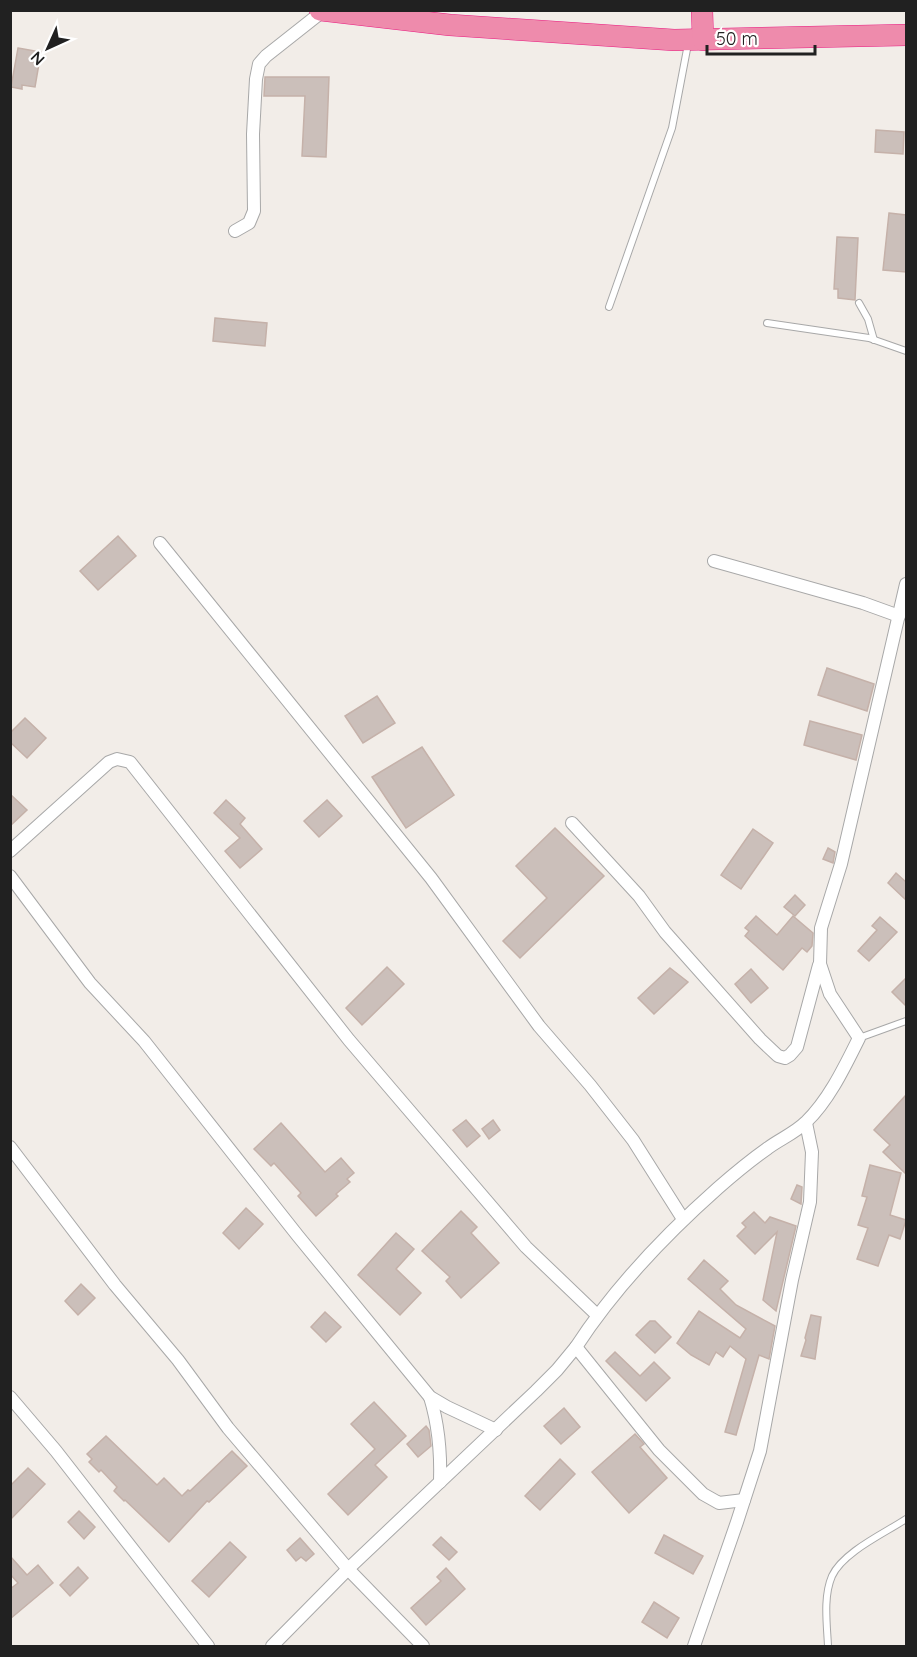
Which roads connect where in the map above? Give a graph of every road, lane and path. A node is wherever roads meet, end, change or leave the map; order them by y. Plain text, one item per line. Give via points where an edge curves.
1 (702, 10) edge
2 (321, 11) edge
3 (451, 18) edge
4 (906, 35) edge
5 (696, 40) junction
6 (236, 231) dead end
7 (859, 303) dead end
8 (609, 307) dead end
9 (767, 322) dead end
10 (874, 340) junction
11 (906, 351) edge
12 (160, 543) dead end
13 (714, 561) dead end
14 (906, 584) edge
15 (899, 616) junction
16 (572, 823) dead end
17 (10, 850) edge
18 (10, 876) edge
19 (820, 964) junction
20 (906, 1021) edge
21 (859, 1038) junction
22 (806, 1123) junction
23 (10, 1148) edge
24 (683, 1220) junction
25 (597, 1315) junction
26 (576, 1347) junction
27 (10, 1397) edge
28 (430, 1397) junction
29 (496, 1430) junction
30 (440, 1482) junction
31 (744, 1500) junction
32 (906, 1520) edge
33 (348, 1569) junction
34 (208, 1647) edge
35 (272, 1647) edge
36 (423, 1647) edge
37 (694, 1647) edge
38 (828, 1647) edge

1 - 5 highway
2 - 3 highway
2 - 6 street via 259,64 253,134 254,211 249,223
3 - 5 highway
4 - 5 highway
5 - 8 lane via 672,129
7 - 10 lane
9 - 10 lane
10 - 11 lane
12 - 24 street via 437,887 539,1026 633,1140
13 - 15 street
14 - 15 street
15 - 19 street via 842,864 821,928
16 - 19 street via 778,1056 785,1058 797,1047
17 - 25 street via 109,762 130,762 349,1040 526,1247
18 - 28 street via 90,983 144,1041
19 - 21 street via 830,994
20 - 21 lane
21 - 22 street via 828,1094
22 - 24 street via 744,1167
22 - 31 street via 812,1152 810,1202 760,1451
23 - 33 street via 228,1428
24 - 25 street
25 - 26 street
26 - 29 street
26 - 31 street via 659,1450 703,1494 719,1503
27 - 34 street via 78,1478
28 - 29 street
28 - 30 street via 441,1448
29 - 30 street
30 - 33 street
31 - 37 street
32 - 38 lane via 860,1548 832,1577 827,1601
33 - 35 street
33 - 36 street

